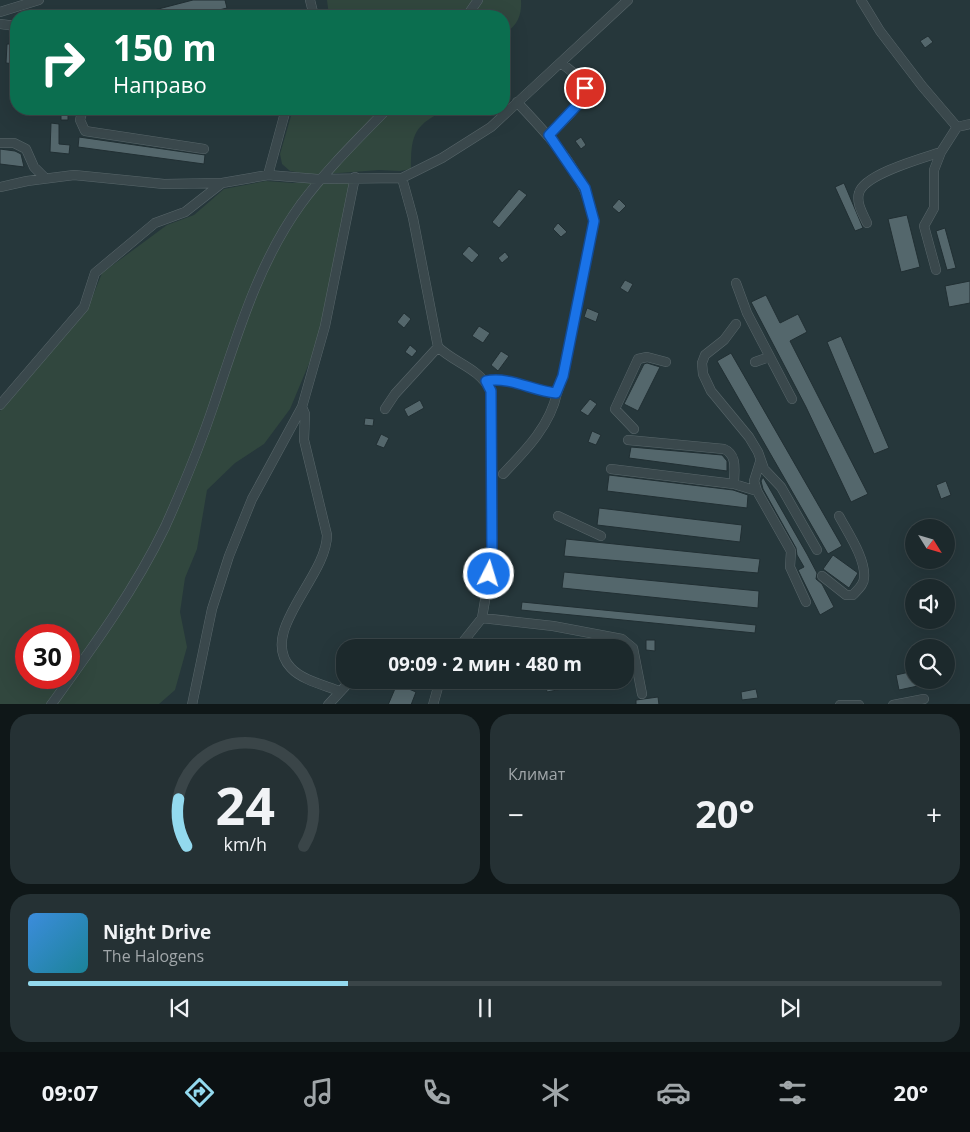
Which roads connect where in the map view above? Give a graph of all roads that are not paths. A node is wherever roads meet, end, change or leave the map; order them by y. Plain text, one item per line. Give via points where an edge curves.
1 (38, 0) edge
2 (628, 0) edge
3 (861, 0) edge
4 (0, 12) edge
5 (561, 63) junction
6 (517, 102) junction
7 (510, 109) edge
8 (81, 115) edge
9 (284, 115) edge
10 (382, 115) edge
11 (503, 115) edge
12 (970, 124) edge
13 (957, 127) junction
14 (549, 135) junction
15 (0, 143) edge
16 (204, 149) dead end
17 (941, 152) junction
18 (268, 175) junction
19 (355, 177) junction
20 (45, 178) junction
21 (402, 178) junction
22 (323, 179) junction
23 (222, 183) junction
24 (0, 187) edge
25 (866, 223) dead end
26 (936, 270) dead end
27 (736, 284) dead end
28 (736, 324) dead end
29 (438, 347) junction
30 (769, 357) junction
31 (666, 362) dead end
32 (755, 362) dead end
33 (486, 381) junction
34 (556, 393) junction
35 (792, 399) dead end
36 (0, 405) edge
37 (302, 407) junction
38 (385, 409) dead end
39 (634, 429) dead end
40 (628, 440) dead end
41 (760, 462) junction
42 (611, 469) dead end
43 (504, 474) dead end
44 (734, 484) junction
45 (757, 492) junction
46 (558, 516) dead end
47 (839, 516) dead end
48 (601, 536) dead end
49 (817, 550) dead end
50 (822, 576) dead end
51 (806, 602) dead end
52 (482, 618) junction
53 (465, 639) edge
54 (437, 689) edge
55 (339, 691) joint
56 (642, 694) dead end
57 (924, 699) dead end
58 (51, 704) edge
59 (192, 704) edge
60 (328, 704) edge
61 (433, 704) edge
62 (840, 704) edge
63 (858, 704) edge
64 (893, 704) edge

1 - 4 street
2 - 5 street
3 - 13 street via 880,31
5 - 6 street
5 - 14 street via 583,82 585,94
6 - 7 street
6 - 14 street
8 - 16 street via 85,131
9 - 18 street
10 - 22 street
11 - 21 street via 491,127 442,158
12 - 13 street
13 - 17 street
14 - 34 street via 585,188 594,221 563,376
15 - 20 street via 14,143 26,149 34,167
17 - 25 street via 904,164 863,186 858,202
17 - 26 street via 934,170 934,208 924,226
18 - 22 street
18 - 23 street
19 - 21 street
19 - 22 street
19 - 37 street via 325,326
20 - 23 street via 74,175 164,184
20 - 24 street
21 - 29 street
22 - 58 street via 301,204 260,280 190,470 151,554 118,613
23 - 36 street via 185,212 155,223 95,273 84,307
27 - 30 street
28 - 41 street via 724,340 705,355 703,374 711,391 749,437
29 - 33 street
29 - 38 street
30 - 32 street
30 - 35 street
31 - 39 street via 646,357 638,359 615,410
33 - 34 street via 496,379
33 - 52 street via 491,391 492,558
34 - 43 street via 555,402 533,442
37 - 55 street via 305,414 304,440 327,535 327,547 313,578 288,616 284,630 284,656 297,673
37 - 59 street via 252,499 229,556 212,609
40 - 44 street via 730,452 734,457
41 - 45 street via 754,481
41 - 49 street via 781,487
42 - 44 street
44 - 45 street
45 - 51 street via 791,551 792,575
46 - 48 street
47 - 50 street via 861,555 864,578 853,595 846,595
52 - 53 street
52 - 56 street via 553,626 629,643 633,648
54 - 61 street
55 - 60 street
57 - 64 street
62 - 63 street

